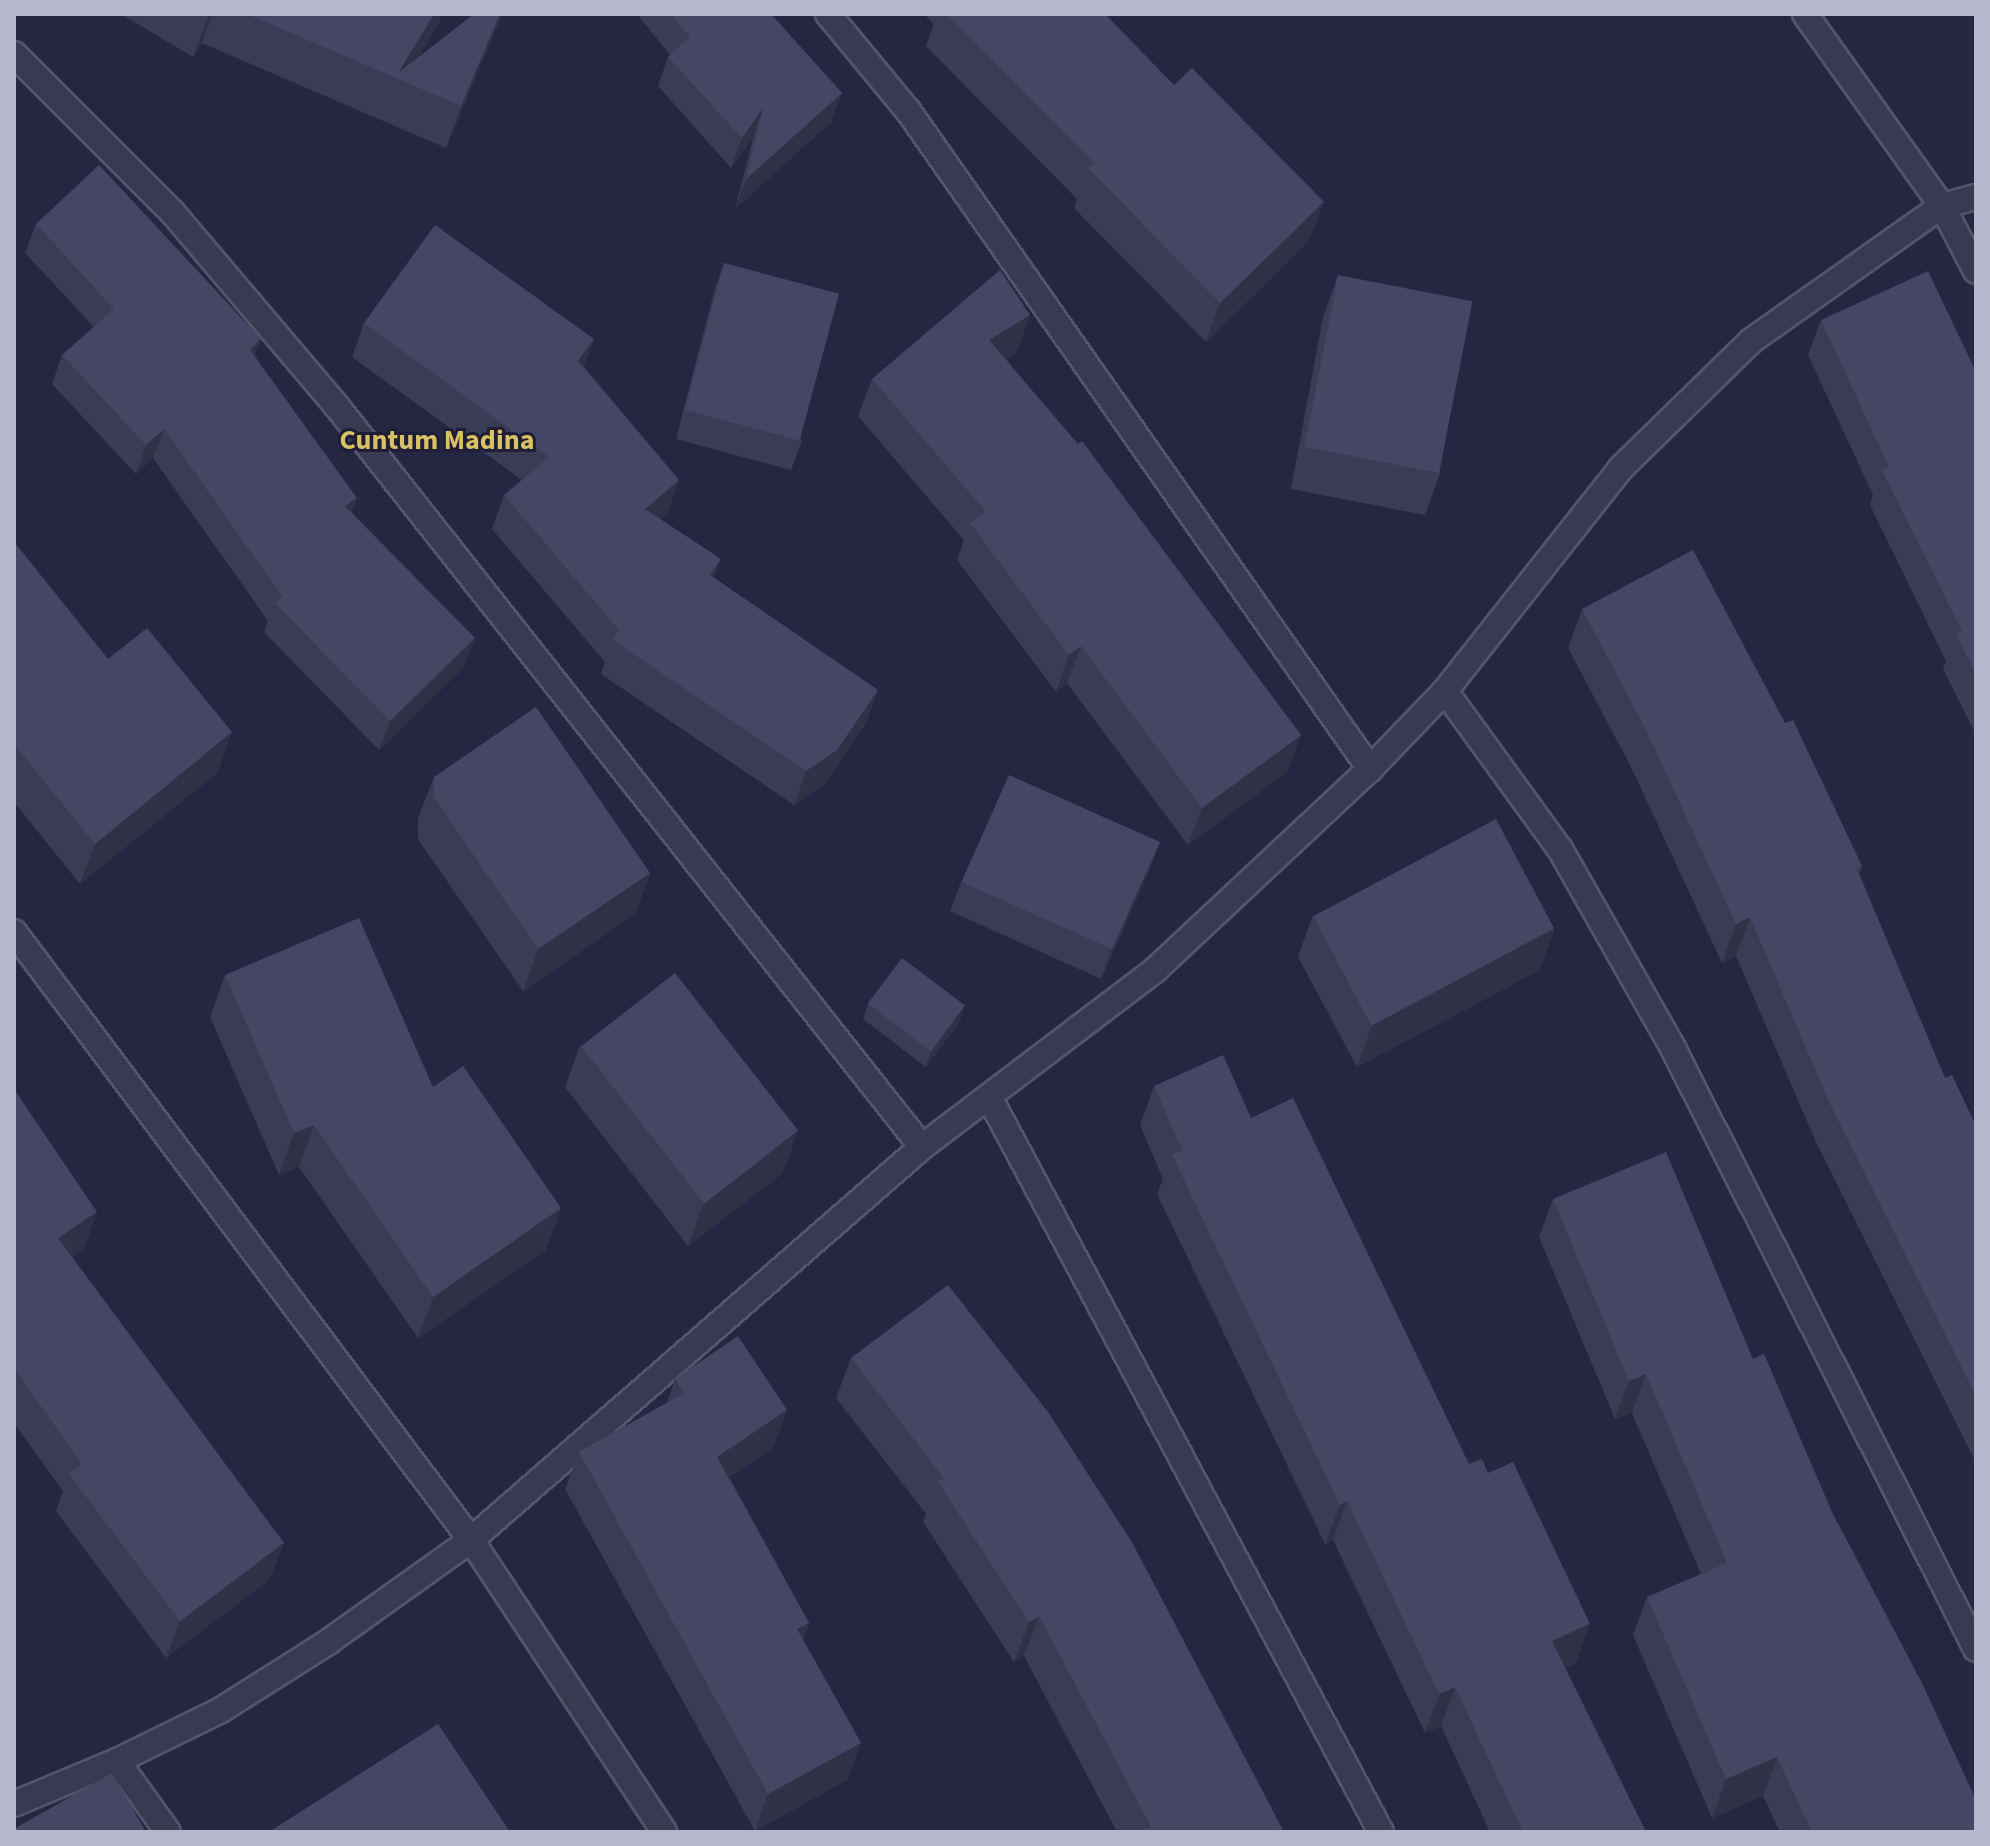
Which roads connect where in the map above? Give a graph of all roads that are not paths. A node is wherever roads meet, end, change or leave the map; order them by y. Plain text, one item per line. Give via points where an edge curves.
1 (828, 14) edge
2 (1805, 14) edge
3 (14, 54) edge
4 (1976, 197) edge
5 (1942, 206) junction
6 (1976, 271) edge
7 (1445, 691) junction
8 (1370, 769) junction
9 (14, 932) edge
10 (989, 1097) junction
11 (922, 1147) junction
12 (471, 1540) junction
13 (1976, 1649) edge
14 (117, 1761) junction
15 (14, 1804) edge
16 (168, 1832) edge
17 (664, 1832) edge
18 (1381, 1832) edge

1 - 8 street via 909,112
2 - 5 street
3 - 11 street via 172,212 335,404
4 - 5 street
5 - 6 street
5 - 7 street via 1751,341 1622,467
7 - 8 street
7 - 13 street via 1560,849 1673,1048
8 - 10 street via 1155,970
9 - 12 street
10 - 11 street
10 - 18 street
11 - 12 street
12 - 14 street via 248,1693
12 - 17 street
14 - 15 street
14 - 16 street

